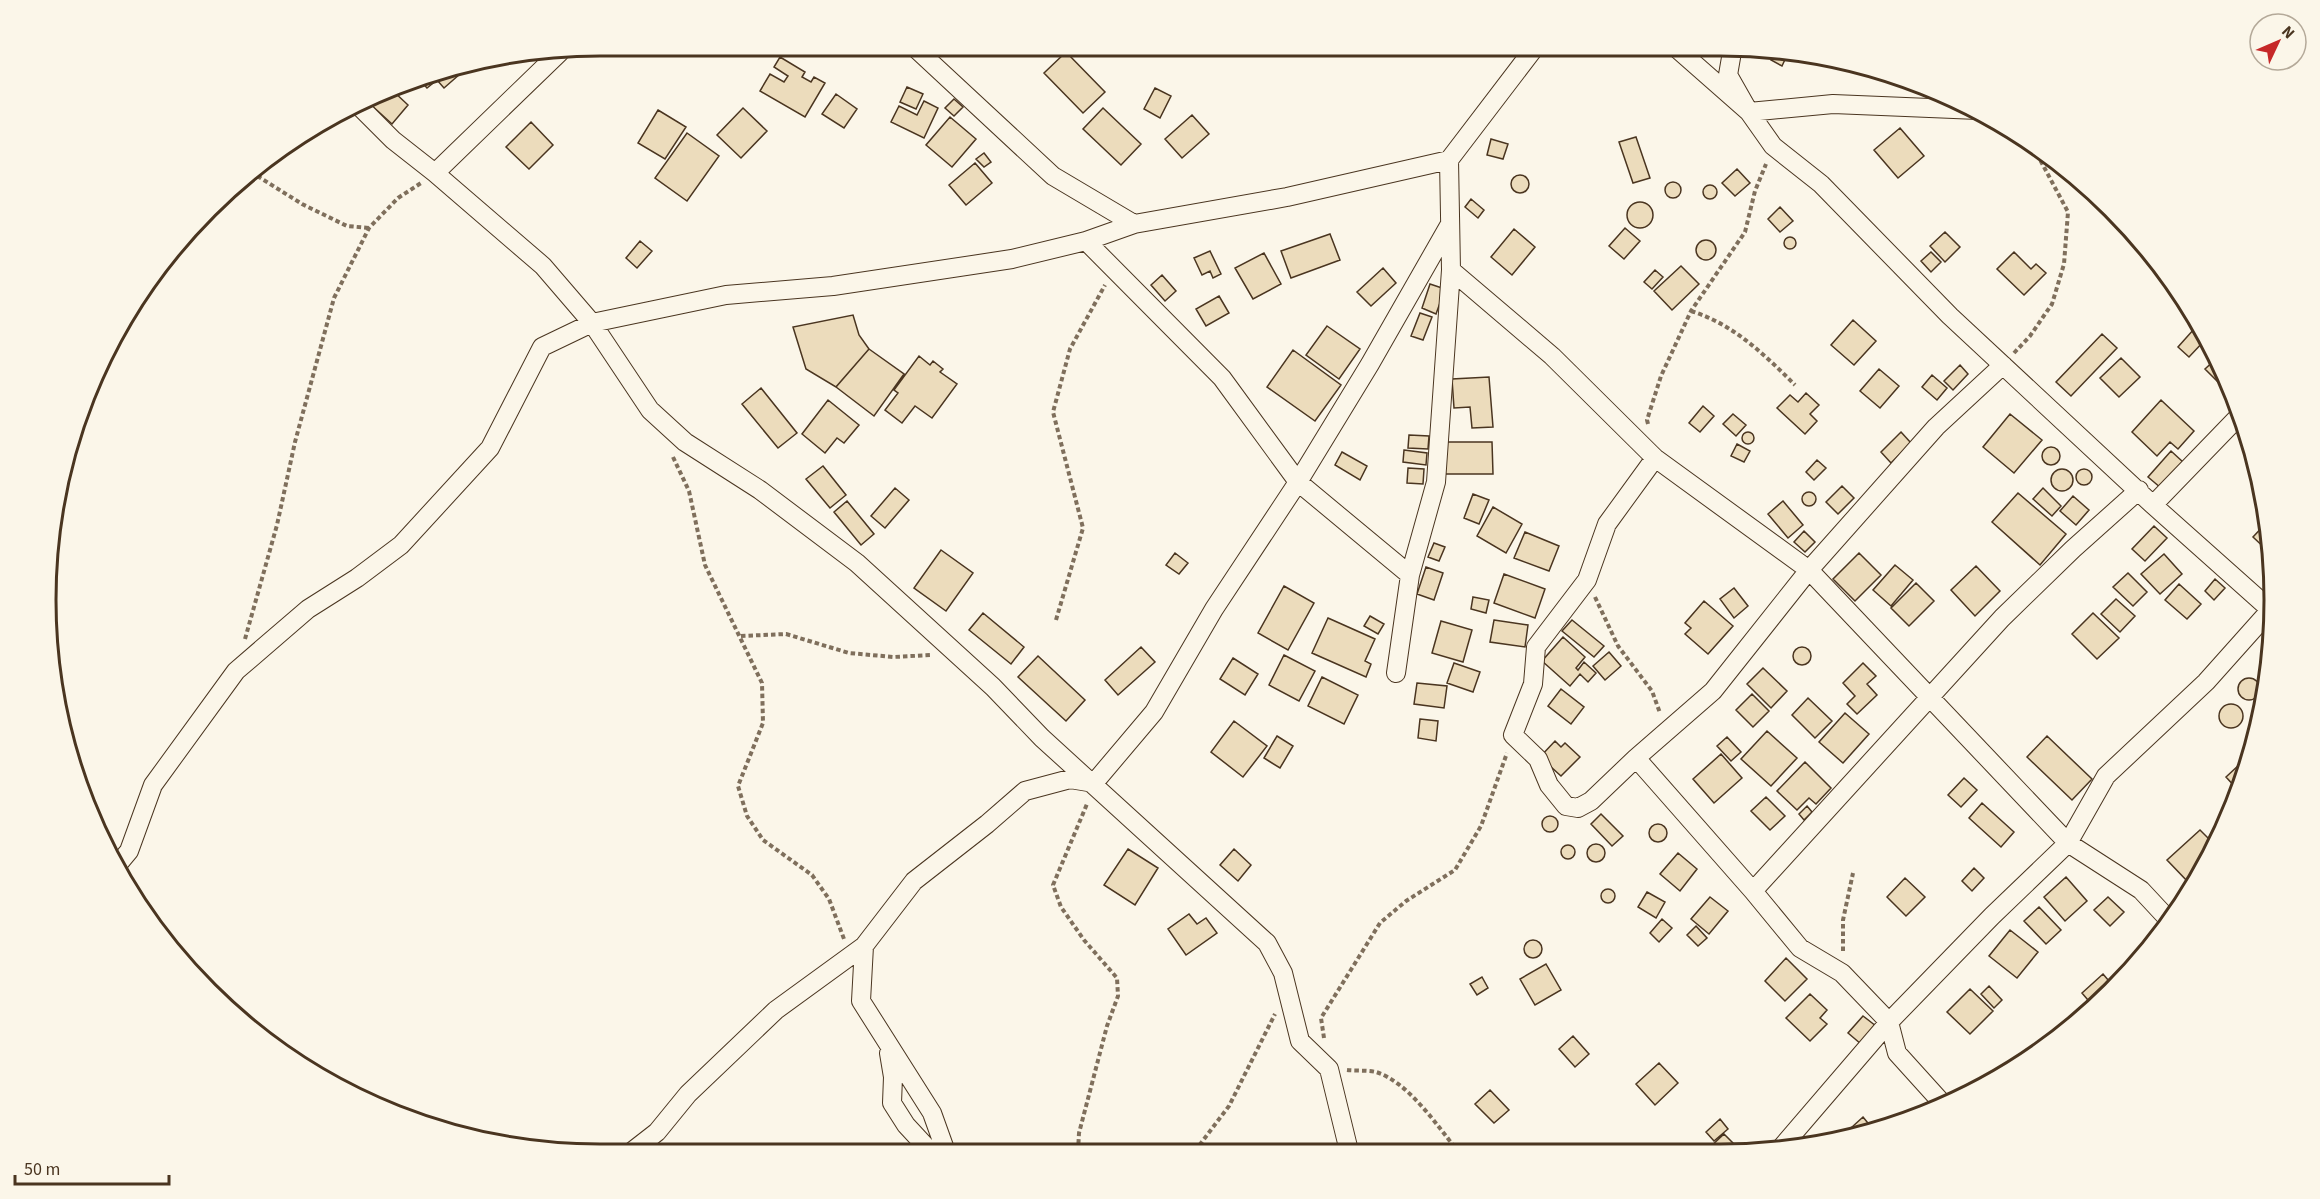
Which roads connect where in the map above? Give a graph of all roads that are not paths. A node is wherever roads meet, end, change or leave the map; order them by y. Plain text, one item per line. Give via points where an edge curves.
1 (924, 56) edge
2 (1528, 56) edge
3 (1685, 56) edge
4 (1731, 56) edge
5 (554, 58) edge
6 (1955, 109) edge
7 (363, 110) edge
8 (1749, 112) junction
9 (1449, 160) junction
10 (435, 173) junction
11 (1134, 224) junction
12 (1450, 224) junction
13 (1086, 241) junction
14 (1451, 270) junction
15 (592, 323) junction
16 (2003, 365) junction
17 (2234, 421) edge
18 (1655, 458) junction
19 (1298, 482) junction
20 (2139, 490) junction
21 (2153, 505) junction
22 (1809, 570) junction
23 (1410, 575) junction
24 (2264, 603) edge
25 (2263, 619) edge
26 (1396, 674) dead end
27 (1930, 697) junction
28 (1636, 758) junction
29 (1094, 783) junction
30 (2068, 843) junction
31 (122, 860) edge
32 (1753, 891) junction
33 (2164, 915) edge
34 (857, 951) junction
35 (1889, 1022) junction
36 (887, 1042) junction
37 (1938, 1098) edge
38 (1788, 1139) edge
39 (642, 1144) edge
40 (924, 1144) edge
41 (943, 1144) edge
42 (1348, 1144) edge

1 - 11 street via 1053,176
2 - 9 street
3 - 8 street
4 - 8 street via 1728,75
5 - 10 street
6 - 8 street via 1833,104
7 - 10 street
8 - 16 street via 1773,146 1821,184
9 - 11 street via 1287,197
9 - 12 street
10 - 15 street via 543,266
11 - 13 street
12 - 14 street
12 - 19 street
13 - 15 street via 1012,259 833,286 726,295
13 - 19 street via 1222,378
14 - 18 street via 1552,356
14 - 23 street via 1436,482
15 - 29 street via 651,410 685,442 760,490 857,563
15 - 31 street via 542,347 490,448 401,545 308,609 237,671 153,786 129,851
16 - 20 street
16 - 22 street via 1936,427
17 - 21 street
18 - 22 street
18 - 28 street via 1607,524 1587,580 1536,647 1533,684 1513,735 1538,759 1549,785 1566,806 1578,808 1591,801
19 - 23 street
19 - 29 street via 1214,609 1154,712
20 - 21 street
20 - 27 street via 2010,611
21 - 24 street
22 - 27 street
22 - 28 street via 1713,691
23 - 26 street
25 - 30 street via 2206,682 2106,776
27 - 30 street
27 - 32 street
28 - 32 street
29 - 34 street via 1070,779 1025,791 914,881
29 - 42 street via 1267,943 1283,973 1300,1041 1329,1069
30 - 33 street via 2141,890
30 - 35 street
32 - 35 street via 1800,948 1842,973
34 - 36 street via 861,1001
34 - 39 street via 776,1010
35 - 37 street via 1897,1053
35 - 38 street
36 - 40 street via 893,1077 892,1104
36 - 41 street via 932,1113

